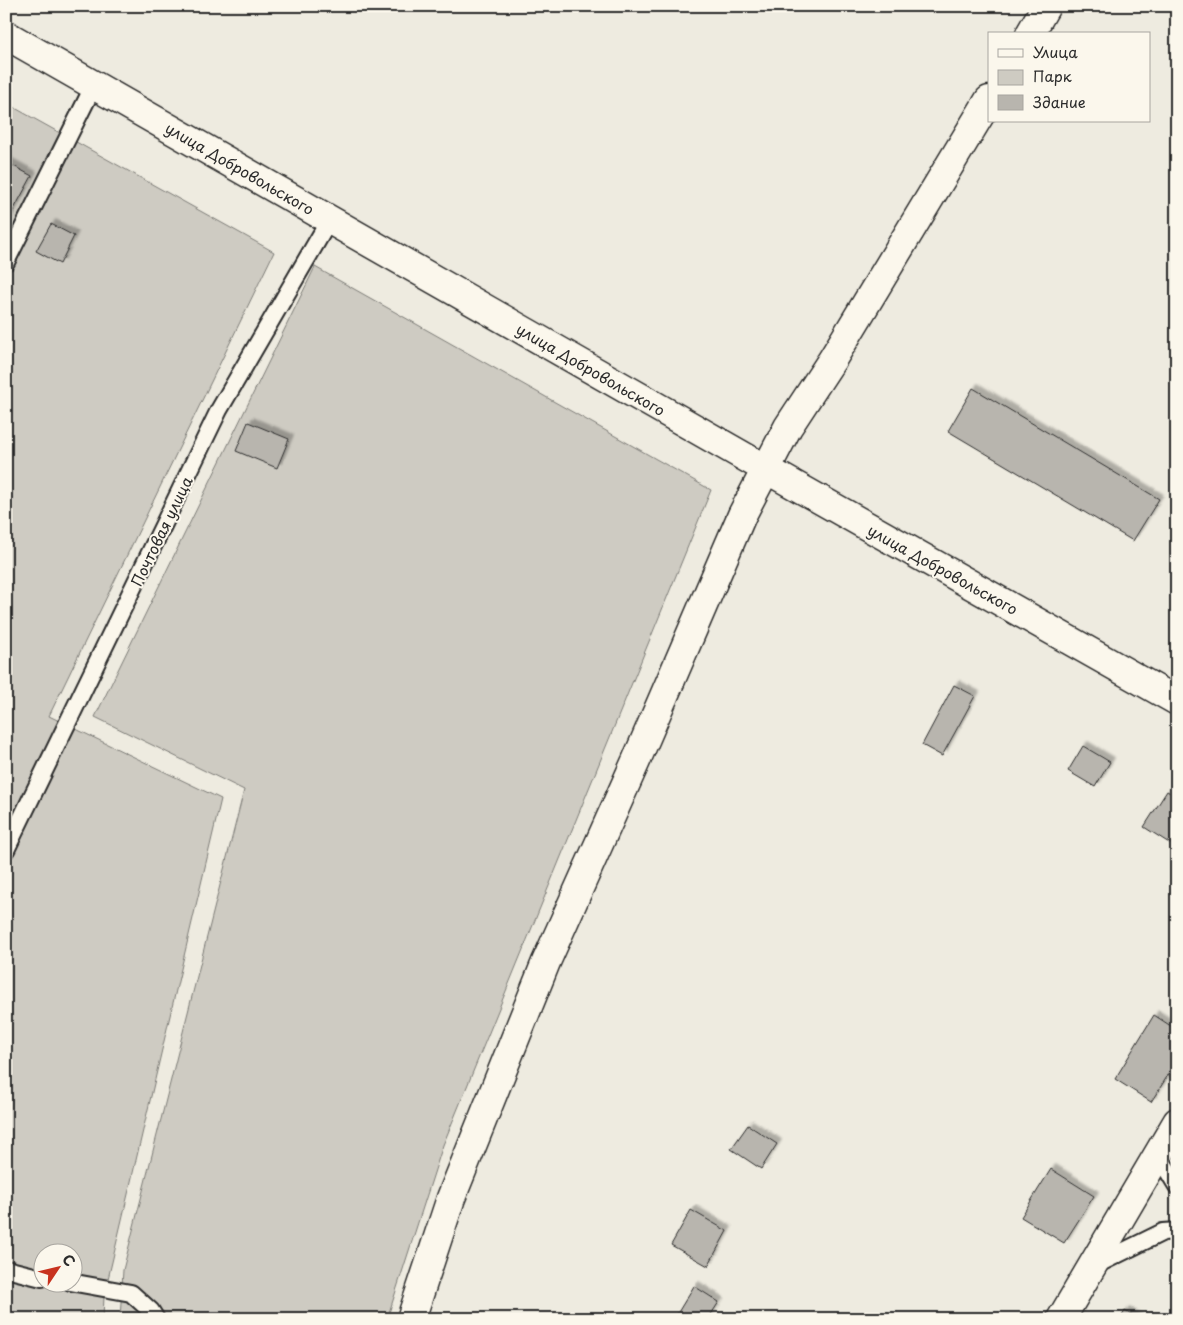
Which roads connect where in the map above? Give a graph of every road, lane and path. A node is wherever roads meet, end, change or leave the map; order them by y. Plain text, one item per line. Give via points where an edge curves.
1 (1046, 6) edge
2 (1031, 32) edge
3 (6, 35) edge
4 (94, 85) junction
5 (988, 102) edge
6 (330, 219) junction
7 (6, 262) edge
8 (766, 469) junction
9 (1177, 702) edge
10 (6, 850) edge
11 (1177, 1122) edge
12 (1157, 1153) junction
13 (1177, 1186) edge
14 (1177, 1231) edge
15 (1090, 1268) junction
16 (6, 1270) edge
17 (32, 1276) edge
18 (82, 1284) edge
19 (156, 1319) edge
20 (411, 1319) edge
21 (1061, 1319) edge

1 - 2 street
3 - 4 street, улица Добровольского
4 - 6 street, улица Добровольского
4 - 7 lane
5 - 8 street
6 - 8 street, улица Добровольского
6 - 10 lane, Почтовая улица via 218,410
8 - 9 street, улица Добровольского
8 - 20 street via 742,516 546,962 451,1198
11 - 12 street
12 - 13 lane
12 - 15 street
14 - 15 lane via 1163,1232
15 - 21 street
16 - 17 lane
18 - 19 lane via 131,1293

